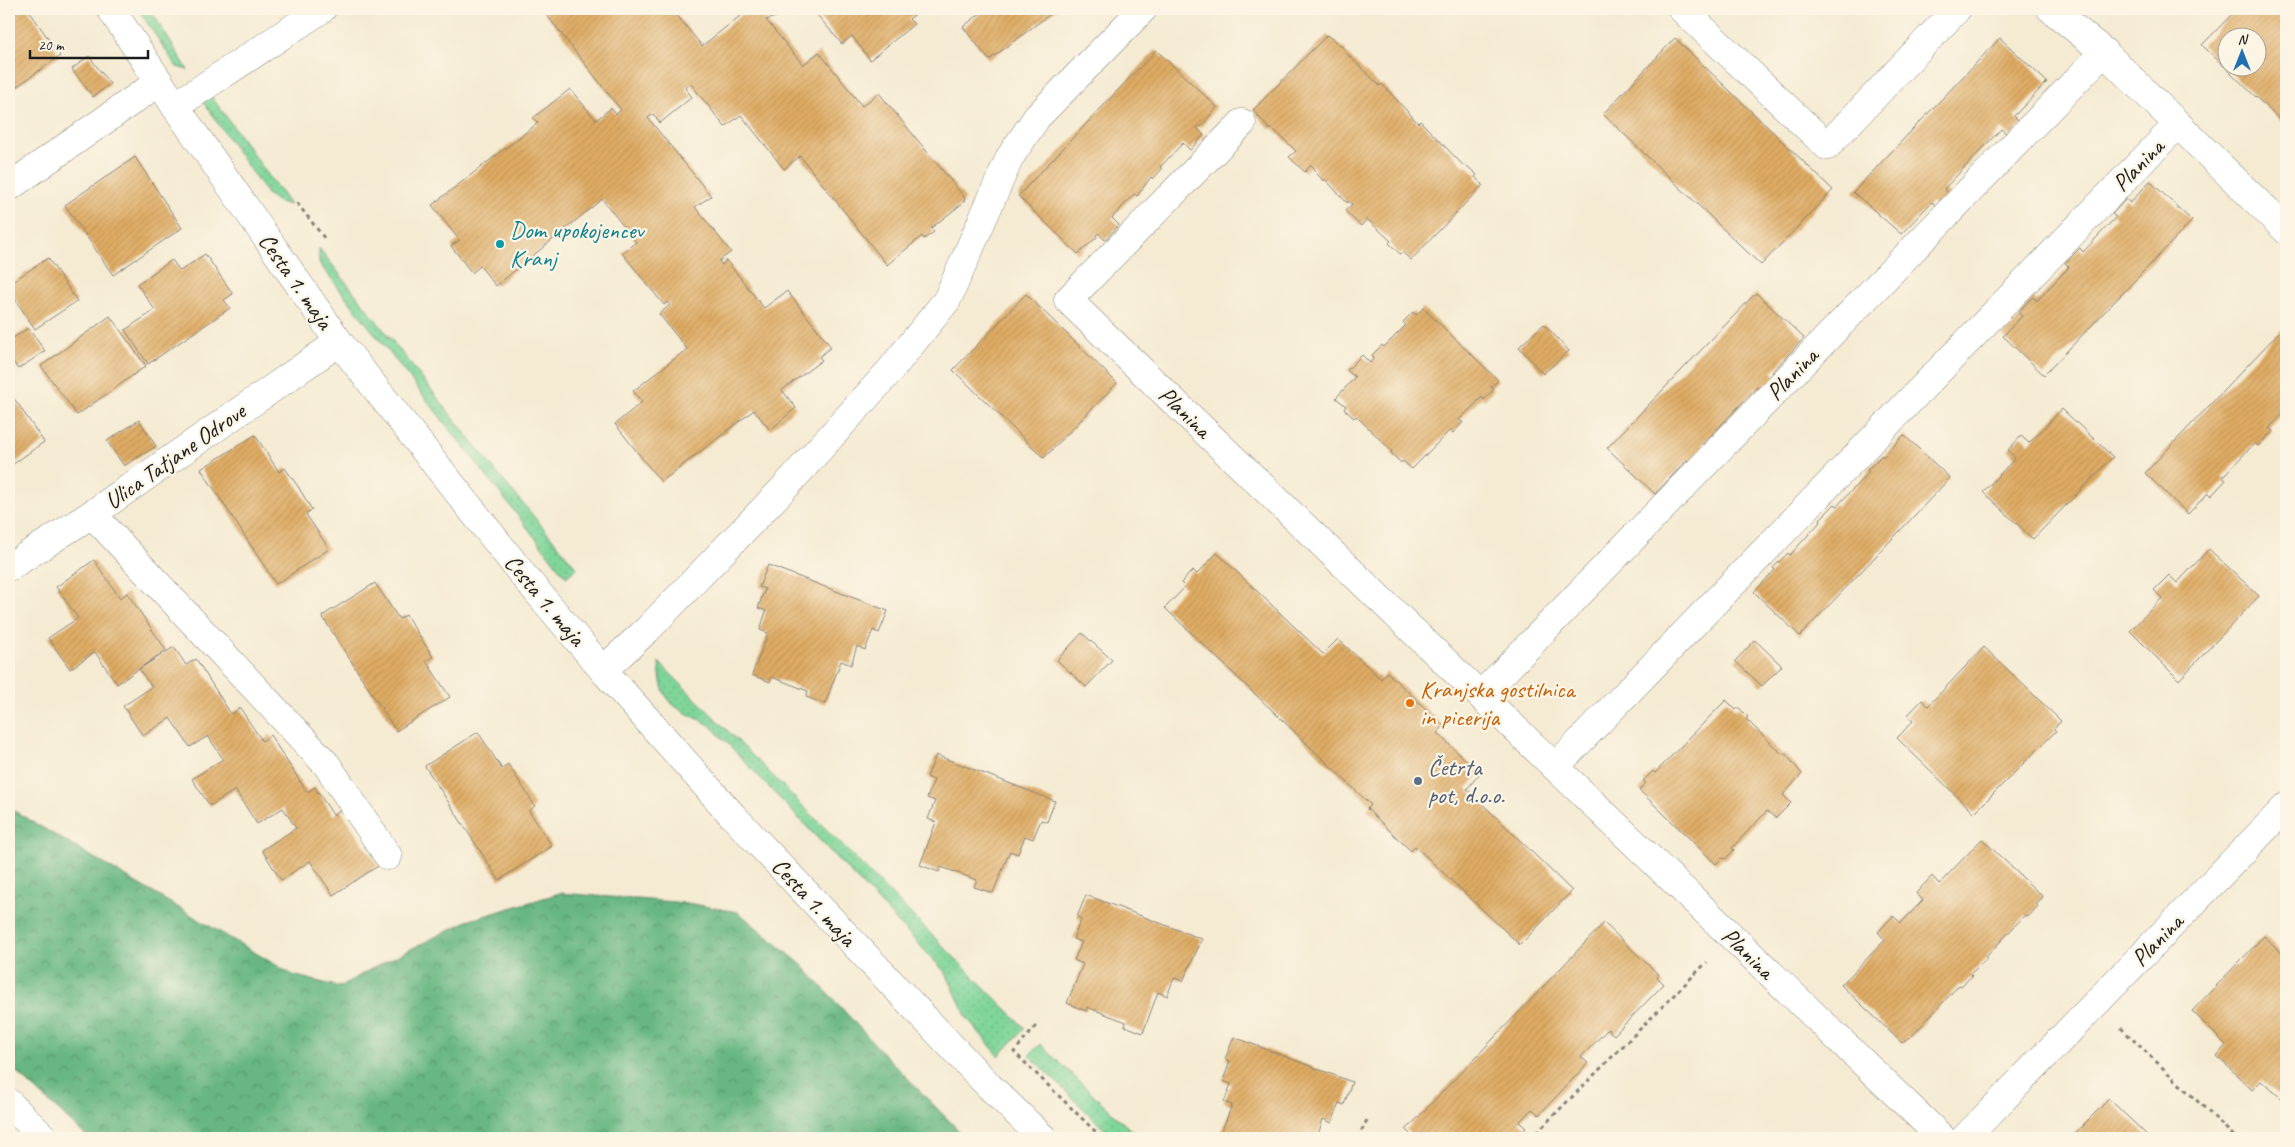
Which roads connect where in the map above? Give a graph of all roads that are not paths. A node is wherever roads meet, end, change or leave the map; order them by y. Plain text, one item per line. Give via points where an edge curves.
1 (111, 9) edge
2 (322, 9) edge
3 (1143, 9) edge
4 (1682, 9) edge
5 (1956, 9) edge
6 (2051, 9) edge
7 (2104, 52) junction
8 (159, 82) junction
9 (175, 106) junction
10 (1242, 123) dead end
11 (2178, 124) junction
12 (9, 187) edge
13 (2286, 230) edge
14 (339, 342) junction
15 (92, 514) junction
16 (9, 567) edge
17 (603, 670) junction
18 (1481, 695) junction
19 (1555, 767) junction
20 (2286, 807) edge
21 (388, 856) dead end
22 (9, 1103) edge
23 (44, 1138) edge
24 (1043, 1138) edge
25 (1942, 1138) edge
26 (1965, 1138) edge

1 - 8 street, Cesta 1. maja
2 - 9 street
3 - 17 street via 1037,117 1010,157 947,300 912,344 786,486 647,630
4 - 5 street via 1827,146
6 - 7 street, Planina
7 - 11 street, Planina
7 - 18 street, Planina
8 - 9 street, Cesta 1. maja
8 - 12 street
9 - 14 street, Cesta 1. maja
10 - 18 street, Planina via 1068,300
11 - 13 street, Planina
11 - 19 street, Planina
14 - 15 street, Ulica Tatjane Odrove
14 - 17 street, Cesta 1. maja via 524,576
15 - 16 street, Ulica Tatjane Odrove
15 - 21 street via 327,765
17 - 24 street, Cesta 1. maja via 733,816 989,1086
18 - 19 street, Planina
19 - 25 street, Planina
20 - 26 street, Planina
22 - 23 street

